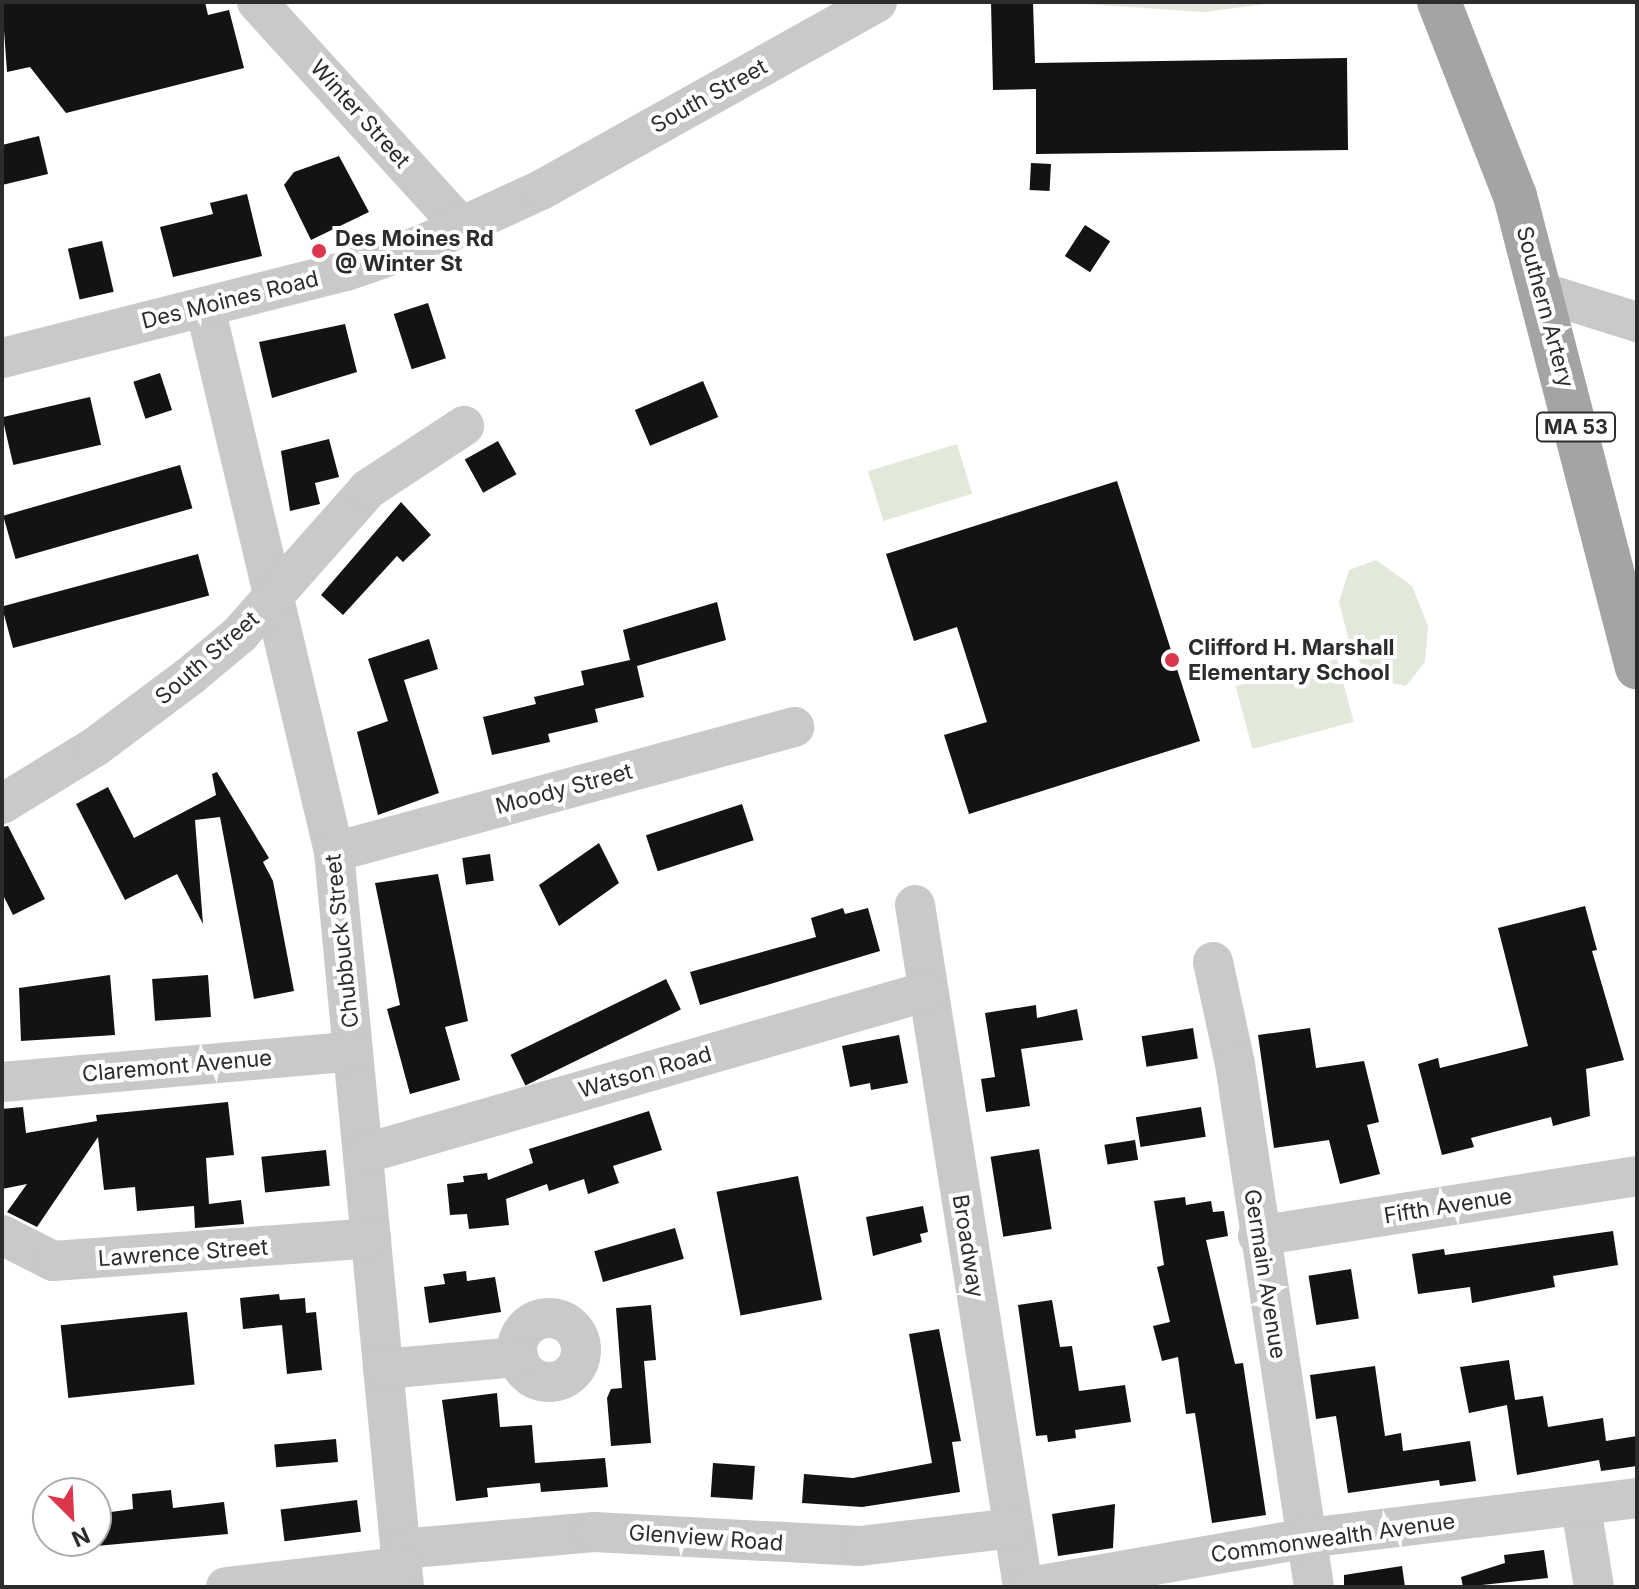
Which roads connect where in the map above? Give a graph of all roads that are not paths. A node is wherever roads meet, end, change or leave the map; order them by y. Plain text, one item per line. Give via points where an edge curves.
1 (257, 2) edge
2 (877, 2) edge
3 (1439, 2) edge
4 (541, 190) joint
5 (462, 227) junction
6 (1541, 292) junction
7 (205, 307) junction
8 (1637, 322) edge
9 (2, 358) edge
10 (464, 426) dead end
11 (273, 598) junction
12 (1637, 667) edge
13 (794, 727) dead end
14 (2, 804) edge
15 (334, 852) junction
16 (915, 905) dead end
17 (1213, 962) dead end
18 (928, 991) junction
19 (353, 1051) junction
20 (2, 1082) edge
21 (363, 1154) junction
22 (1637, 1176) edge
23 (2, 1235) edge
24 (1258, 1236) junction
25 (371, 1238) junction
26 (518, 1357) dead end
27 (383, 1369) junction
28 (1637, 1498) edge
29 (1581, 1507) junction
30 (1013, 1528) junction
31 (1307, 1538) junction
32 (402, 1568) edge
33 (226, 1587) edge
34 (1023, 1587) edge
35 (1030, 1587) edge
36 (1314, 1587) edge
37 (1594, 1587) edge

1 - 5 street, Winter Street
2 - 4 street, South Street
3 - 6 main road, Southern Artery / MA 53 via 1515,196
4 - 5 street, Des Moines Road
5 - 7 street, Des Moines Road via 383,260
6 - 8 street
6 - 12 main road, Southern Artery / MA 53
7 - 9 street, Des Moines Road
7 - 11 street, Chubbuck Street
10 - 11 street, South Street via 368,489
11 - 14 street, South Street via 239,635 153,705
11 - 15 street, Chubbuck Street
13 - 15 street, Moody Street
15 - 19 street, Chubbuck Street
16 - 18 street, Broadway
17 - 24 street, Germain Avenue via 1235,1064
18 - 21 street, Watson Road
18 - 30 street, Broadway
19 - 20 street, Claremont Avenue
19 - 21 street, Chubbuck Street
21 - 25 street, Chubbuck Street
22 - 24 street, Fifth Avenue
23 - 25 street, Lawrence Street via 53,1261
24 - 31 street, Germain Avenue
25 - 27 street, Chubbuck Street
26 - 27 street
27 - 32 street, Chubbuck Street
28 - 29 street, Commonwealth Avenue
29 - 31 street, Commonwealth Avenue
29 - 37 street
30 - 32 street, Glenview Road via 860,1546 594,1532
30 - 34 street, Broadway
31 - 35 street, Commonwealth Avenue
31 - 36 street, Germain Avenue
32 - 33 street, Glenview Road

